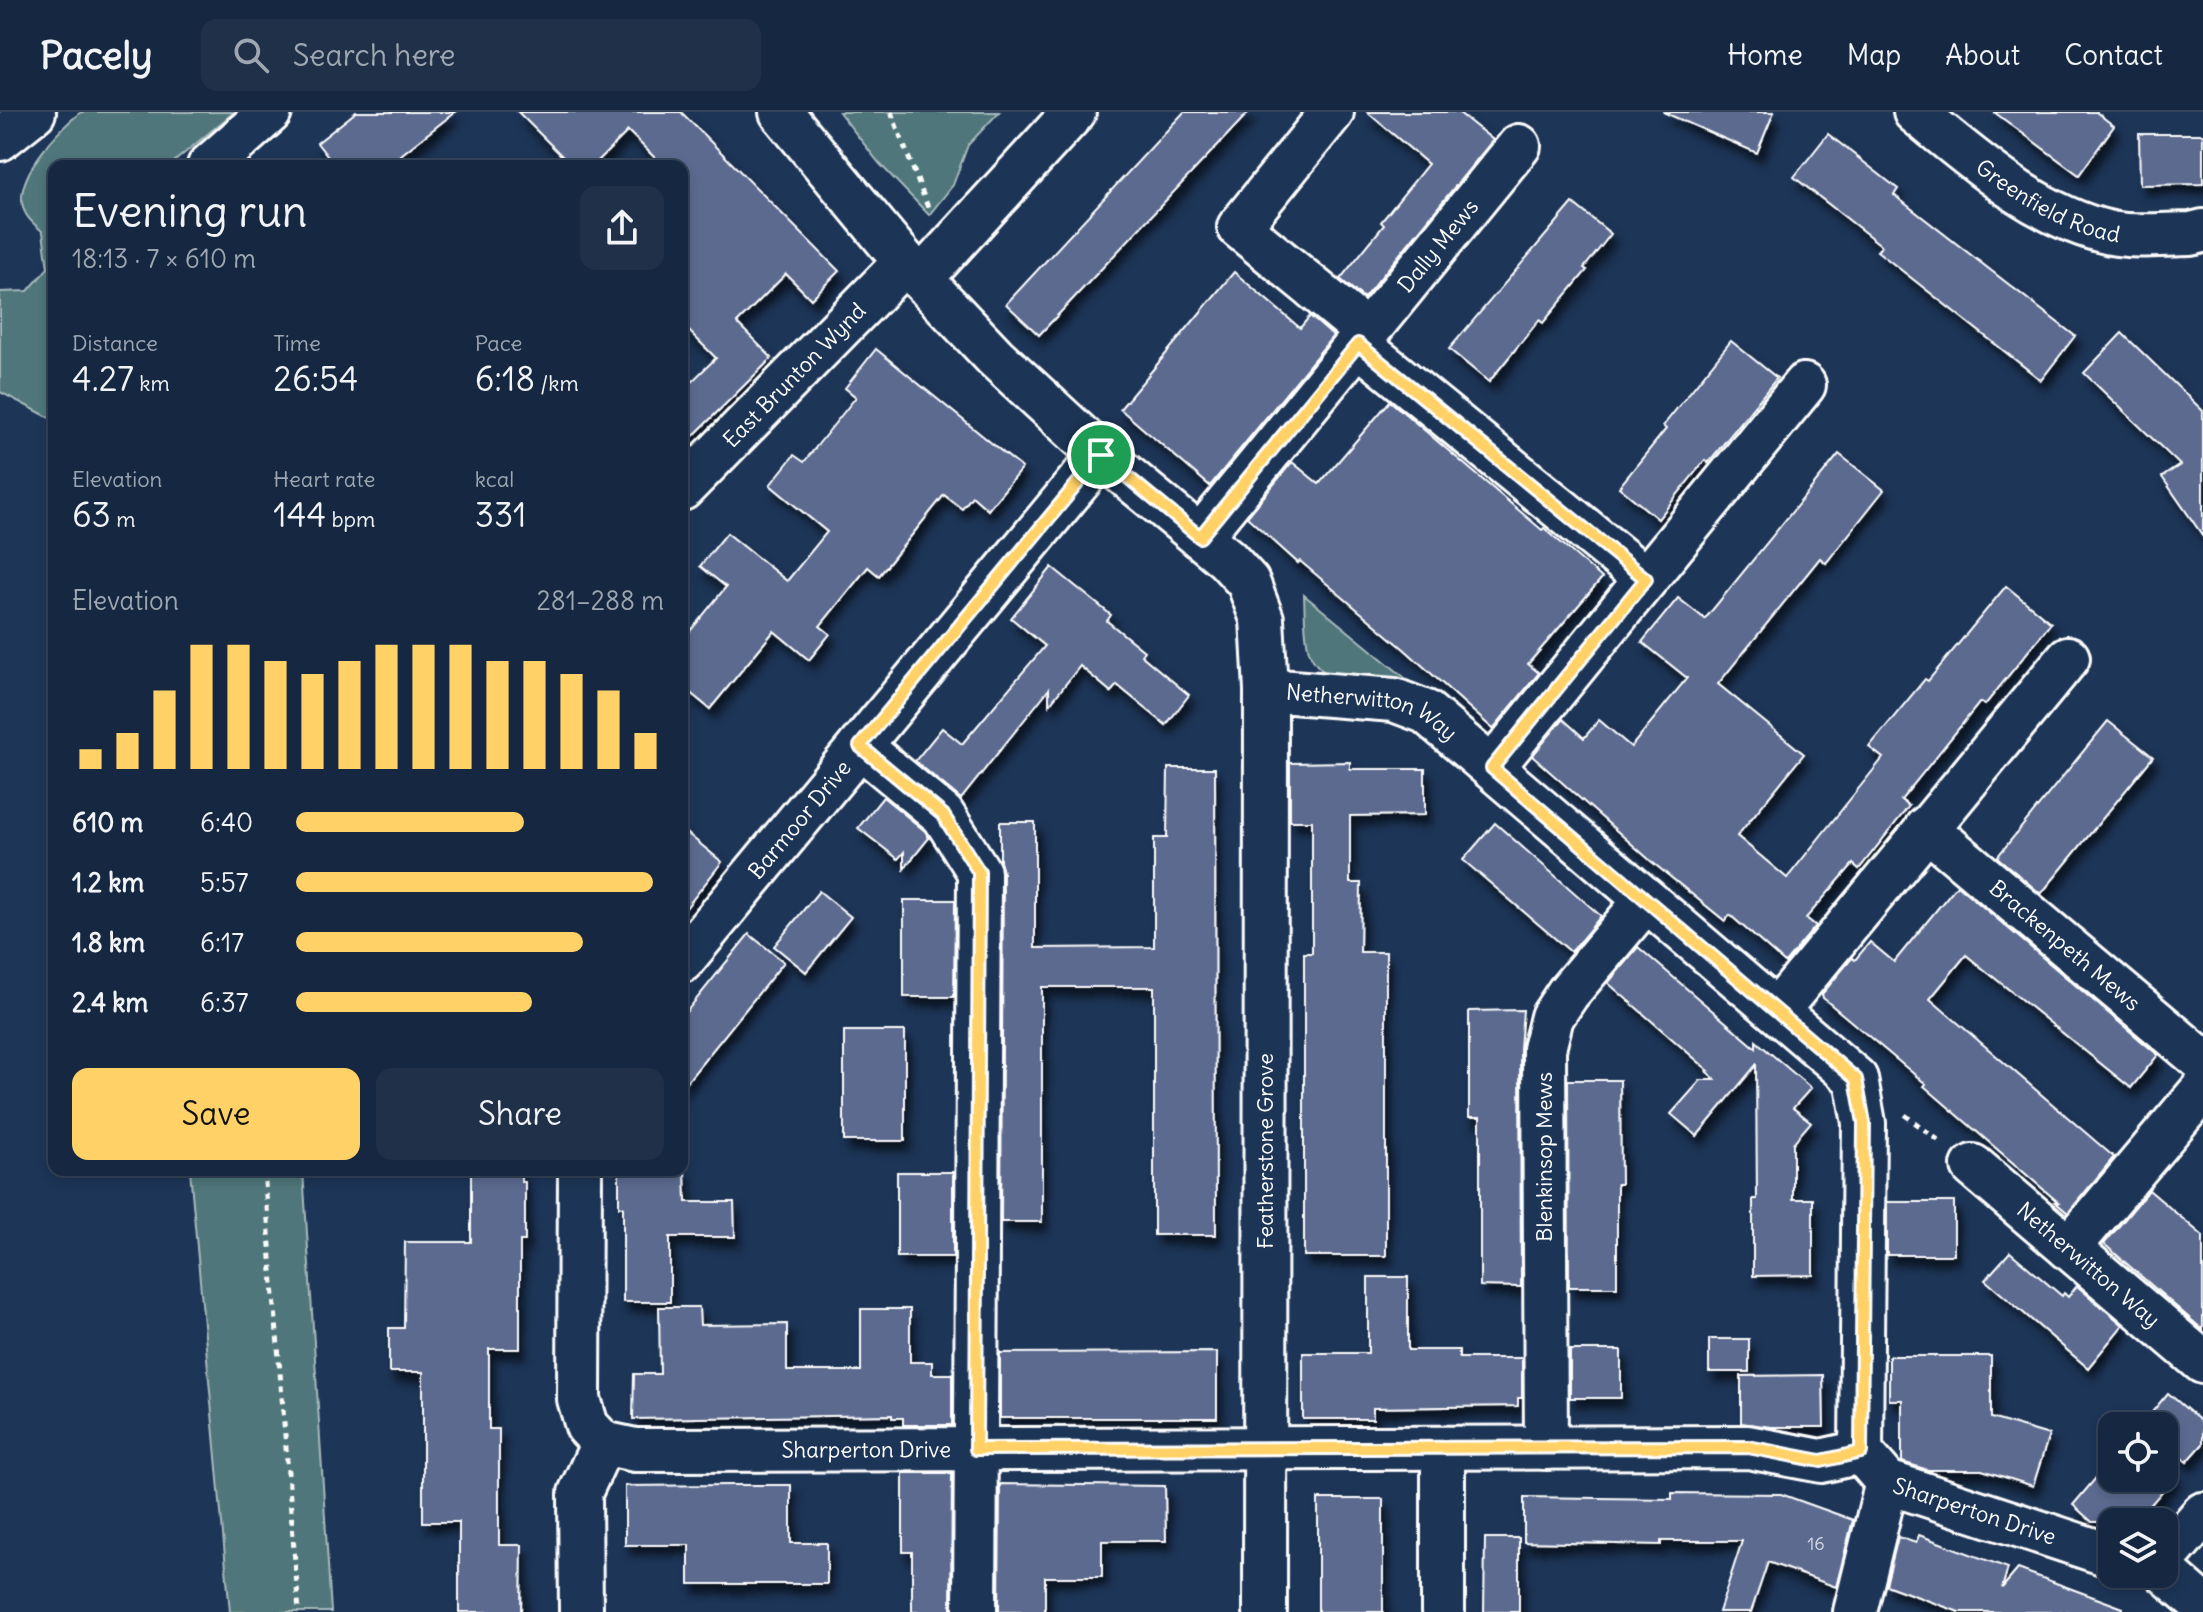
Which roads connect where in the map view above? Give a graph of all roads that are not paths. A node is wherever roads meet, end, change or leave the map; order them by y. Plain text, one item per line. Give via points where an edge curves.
1 (34, 112) edge
2 (270, 112) edge
3 (781, 112) edge
4 (1074, 112) edge
5 (1332, 112) edge
6 (1915, 112) edge
7 (0, 139) edge
8 (1519, 146) dead end
9 (216, 160) edge
10 (2199, 244) edge
11 (924, 264) junction
12 (1362, 338) junction
13 (1804, 385) dead end
14 (1101, 455) junction
15 (688, 483) edge
16 (1200, 537) junction
17 (1646, 579) junction
18 (2068, 658) dead end
19 (1266, 690) junction
20 (860, 746) junction
21 (1492, 768) junction
22 (1926, 828) junction
23 (1646, 900) junction
24 (688, 954) edge
25 (1777, 1011) junction
26 (2203, 1061) edge
27 (2195, 1115) edge
28 (1973, 1166) road end
29 (580, 1176) edge
30 (2069, 1248) junction
31 (2203, 1362) edge
32 (603, 1443) junction
33 (1264, 1448) junction
34 (1443, 1448) junction
35 (1546, 1448) junction
36 (976, 1449) junction
37 (1874, 1467) junction
38 (2203, 1514) edge
39 (2178, 1543) edge
40 (2098, 1551) edge
41 (2178, 1583) edge
42 (2203, 1605) edge
43 (581, 1612) edge
44 (975, 1612) edge
45 (1265, 1612) edge
46 (1443, 1612) edge
47 (1855, 1612) edge

1 - 7 street
2 - 9 street
3 - 11 street, Netherwitton Way
4 - 11 street
5 - 12 street via 1239,227
6 - 10 street, Greenfield Road via 1986,170 2055,215 2113,234
8 - 12 street, Dally Mews
11 - 14 street, Netherwitton Way via 995,357
11 - 15 street, East Brunton Wynd
12 - 16 street, Dally Mews
12 - 17 street
13 - 17 street
14 - 16 street, Netherwitton Way
14 - 20 street, Barmoor Drive
16 - 19 street, Netherwitton Way via 1248,582 1262,619
17 - 21 street
18 - 22 street
19 - 21 street, Netherwitton Way via 1394,700 1426,712
19 - 33 street, Featherstone Grove
20 - 24 street, Barmoor Drive
20 - 36 street via 943,815 979,872
21 - 23 street, Netherwitton Way
22 - 25 street
22 - 26 street, Brackenpeth Mews
23 - 25 street, Netherwitton Way
23 - 35 street, Blenkinsop Mews via 1568,993 1552,1017 1544,1049
25 - 37 street, Netherwitton Way via 1856,1079 1864,1123
27 - 30 street
28 - 30 street, Netherwitton Way
29 - 32 street via 579,1399 587,1426
30 - 31 street, Netherwitton Way
32 - 36 street, Sharperton Drive via 635,1450
32 - 43 street via 580,1493
33 - 34 street, Sharperton Drive
33 - 36 street, Sharperton Drive
33 - 45 street, Featherstone Grove
34 - 35 street, Sharperton Drive
34 - 46 street
35 - 37 street, Sharperton Drive via 1748,1447
36 - 44 street
37 - 40 street, Sharperton Drive
37 - 47 street
38 - 39 street
41 - 42 street

